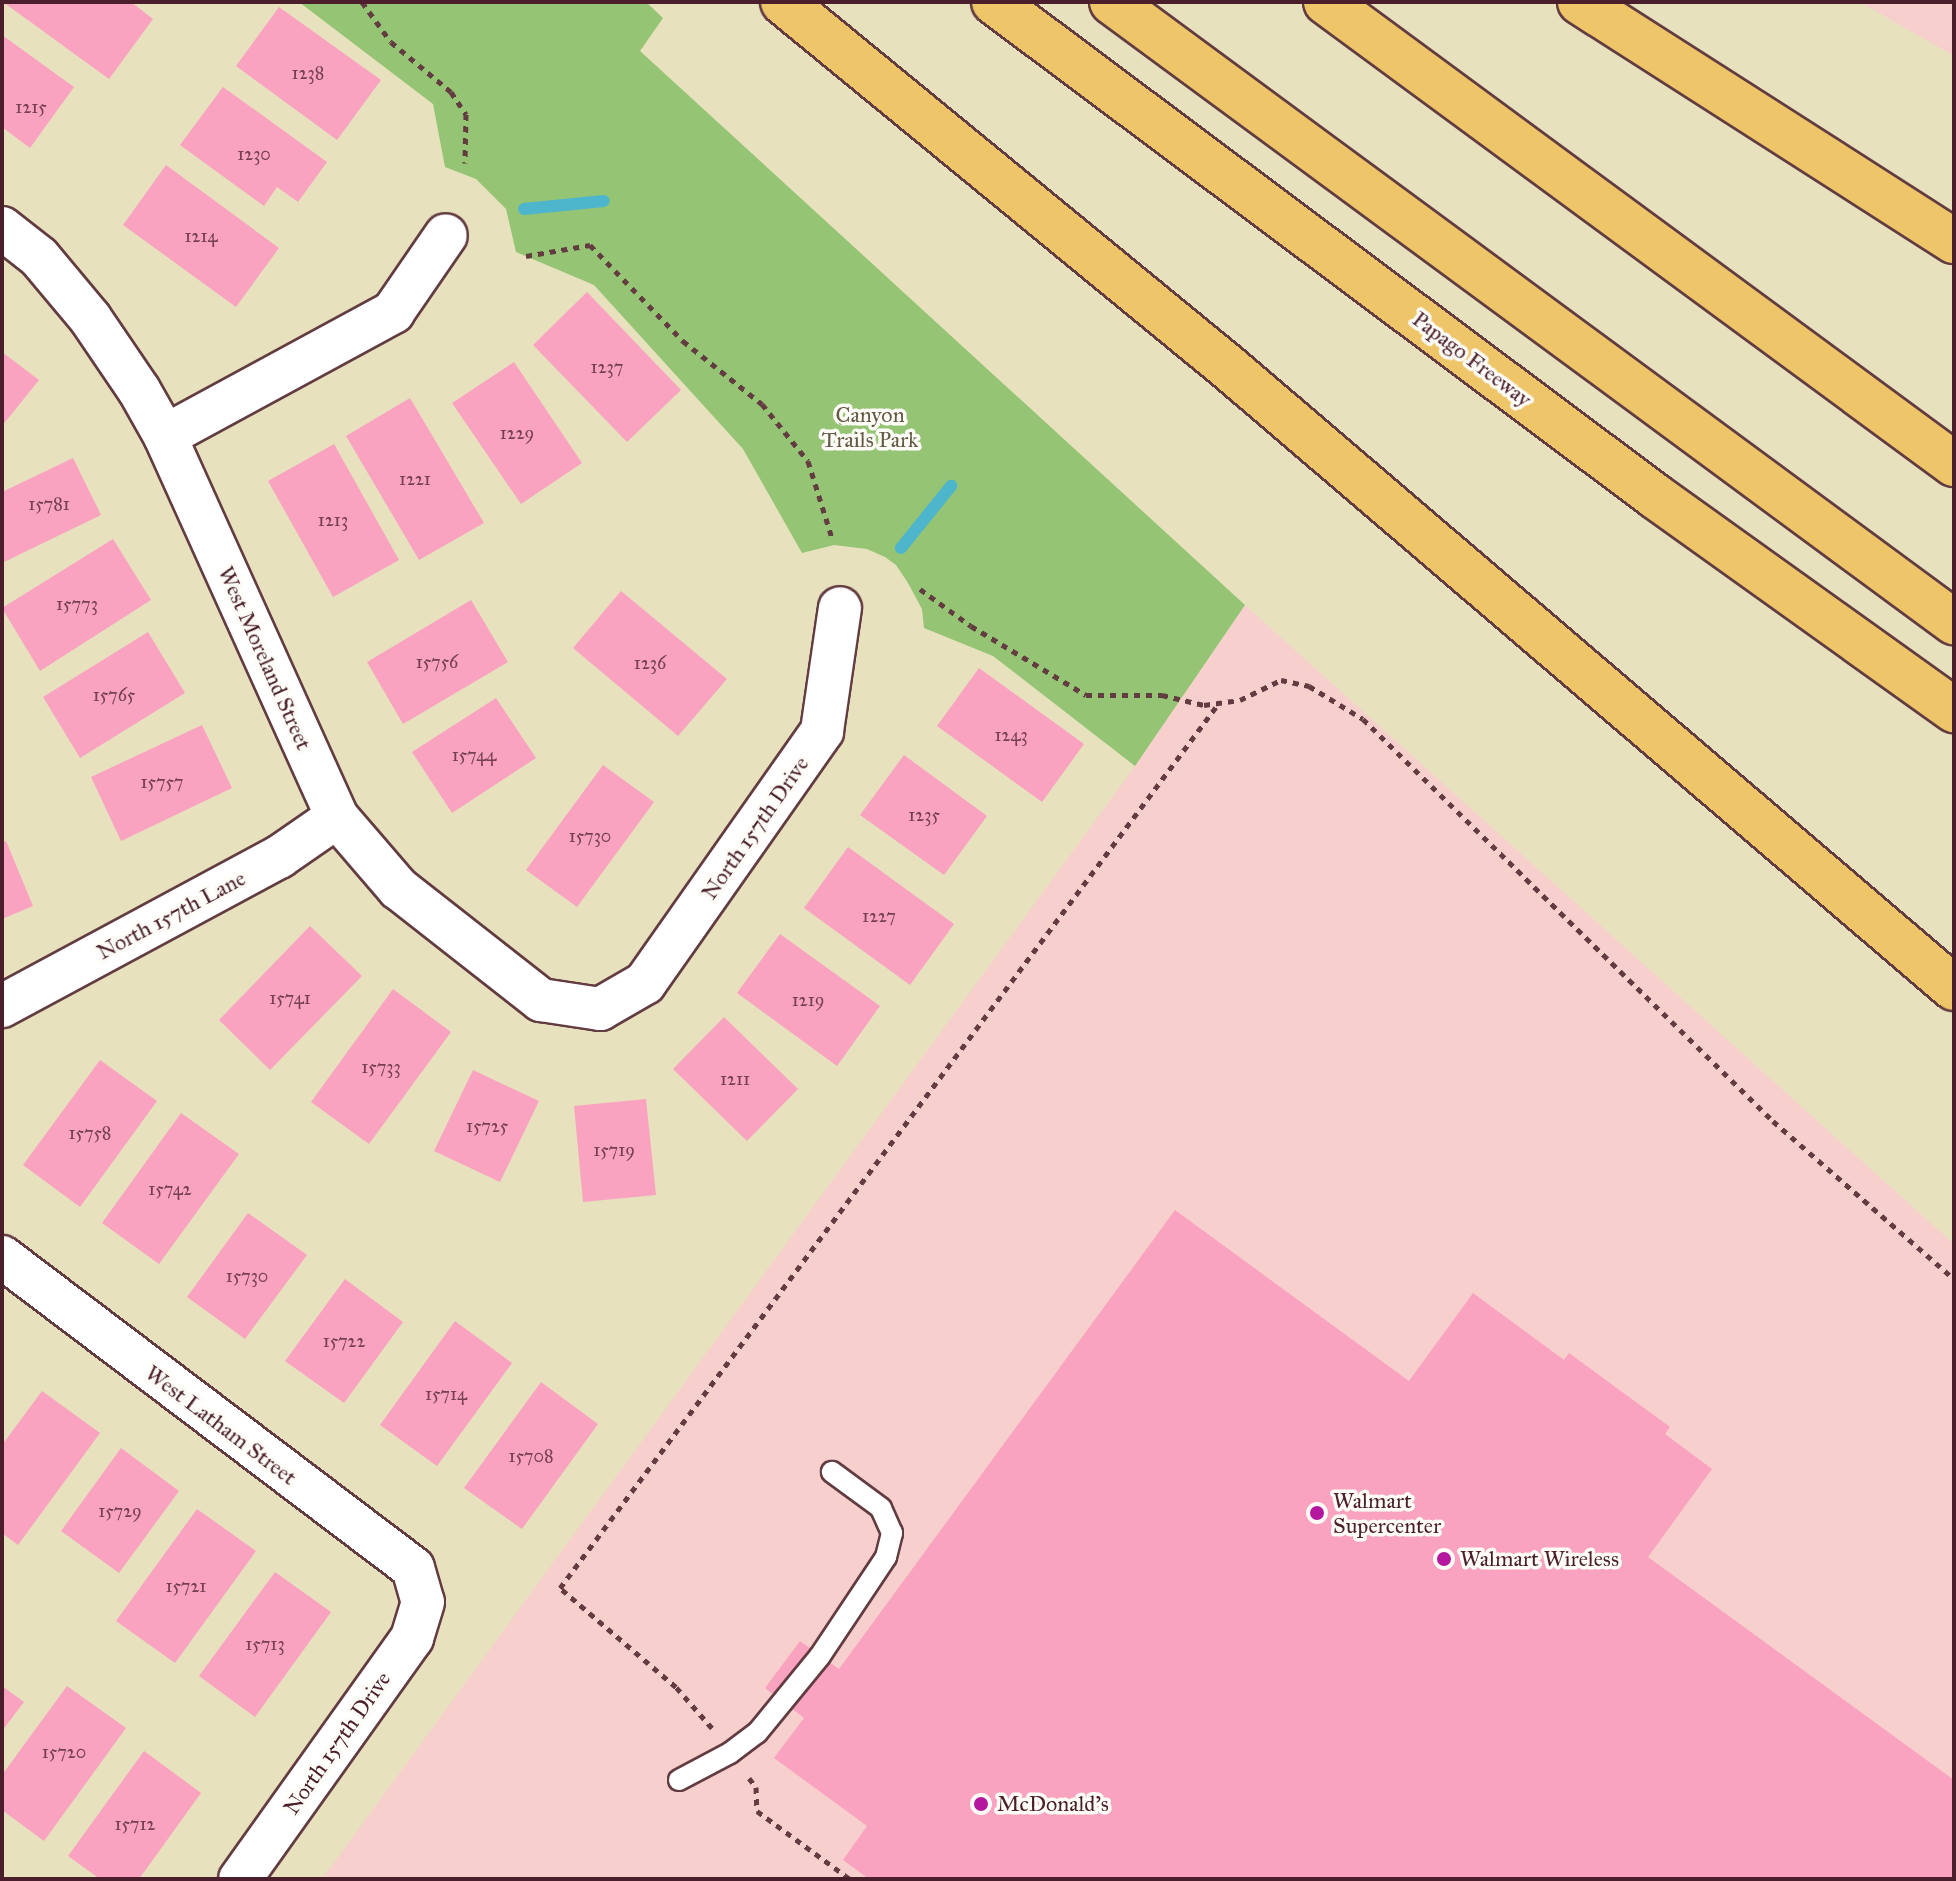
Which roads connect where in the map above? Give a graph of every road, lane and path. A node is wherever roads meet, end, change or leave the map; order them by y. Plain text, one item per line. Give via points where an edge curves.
1 (362, 2) edge
2 (783, 2) edge
3 (994, 2) edge
4 (1112, 2) edge
5 (1326, 2) edge
6 (1580, 2) edge
7 (465, 163) dead end
8 (2, 228) edge
9 (446, 235) dead end
10 (1954, 241) edge
11 (526, 256) dead end
12 (165, 436) junction
13 (1954, 464) edge
14 (832, 538) dead end
15 (920, 589) dead end
16 (840, 608) dead end
17 (1954, 622) edge
18 (1219, 703) junction
19 (1954, 710) edge
20 (337, 817) junction
21 (1954, 988) edge
22 (2, 1006) edge
23 (600, 1009) joint
24 (2, 1257) edge
25 (1954, 1279) edge
26 (832, 1472) dead end
27 (423, 1602) joint
28 (730, 1753) junction
29 (679, 1780) dead end
30 (240, 1879) edge
31 (850, 1879) edge

1 - 7 path via 391,42 451,92 466,114
2 - 21 highway via 1229,368
3 - 19 highway, Papago Freeway via 1655,496
4 - 17 highway
5 - 13 highway
6 - 10 highway
8 - 12 street, West Moreland Street via 39,257 90,318
9 - 12 street via 393,312
11 - 14 path via 590,245 683,341 762,404 808,461
12 - 20 street, West Moreland Street
15 - 18 path via 1086,695 1162,695 1204,705
16 - 23 street, North 157th Drive via 822,731 645,983
18 - 25 path via 1240,700 1281,680 1309,686 1363,719 1773,1121
18 - 28 path via 560,1588 676,1687
20 - 22 street, North 157th Lane via 279,857
20 - 23 street, West Moreland Street via 398,888 541,1000
24 - 27 street, West Latham Street via 413,1568
26 - 28 lane via 881,1508 892,1533 886,1557 820,1656 757,1733
27 - 30 street, North 157th Drive via 412,1638
28 - 29 lane
28 - 31 path via 756,1787 757,1811

